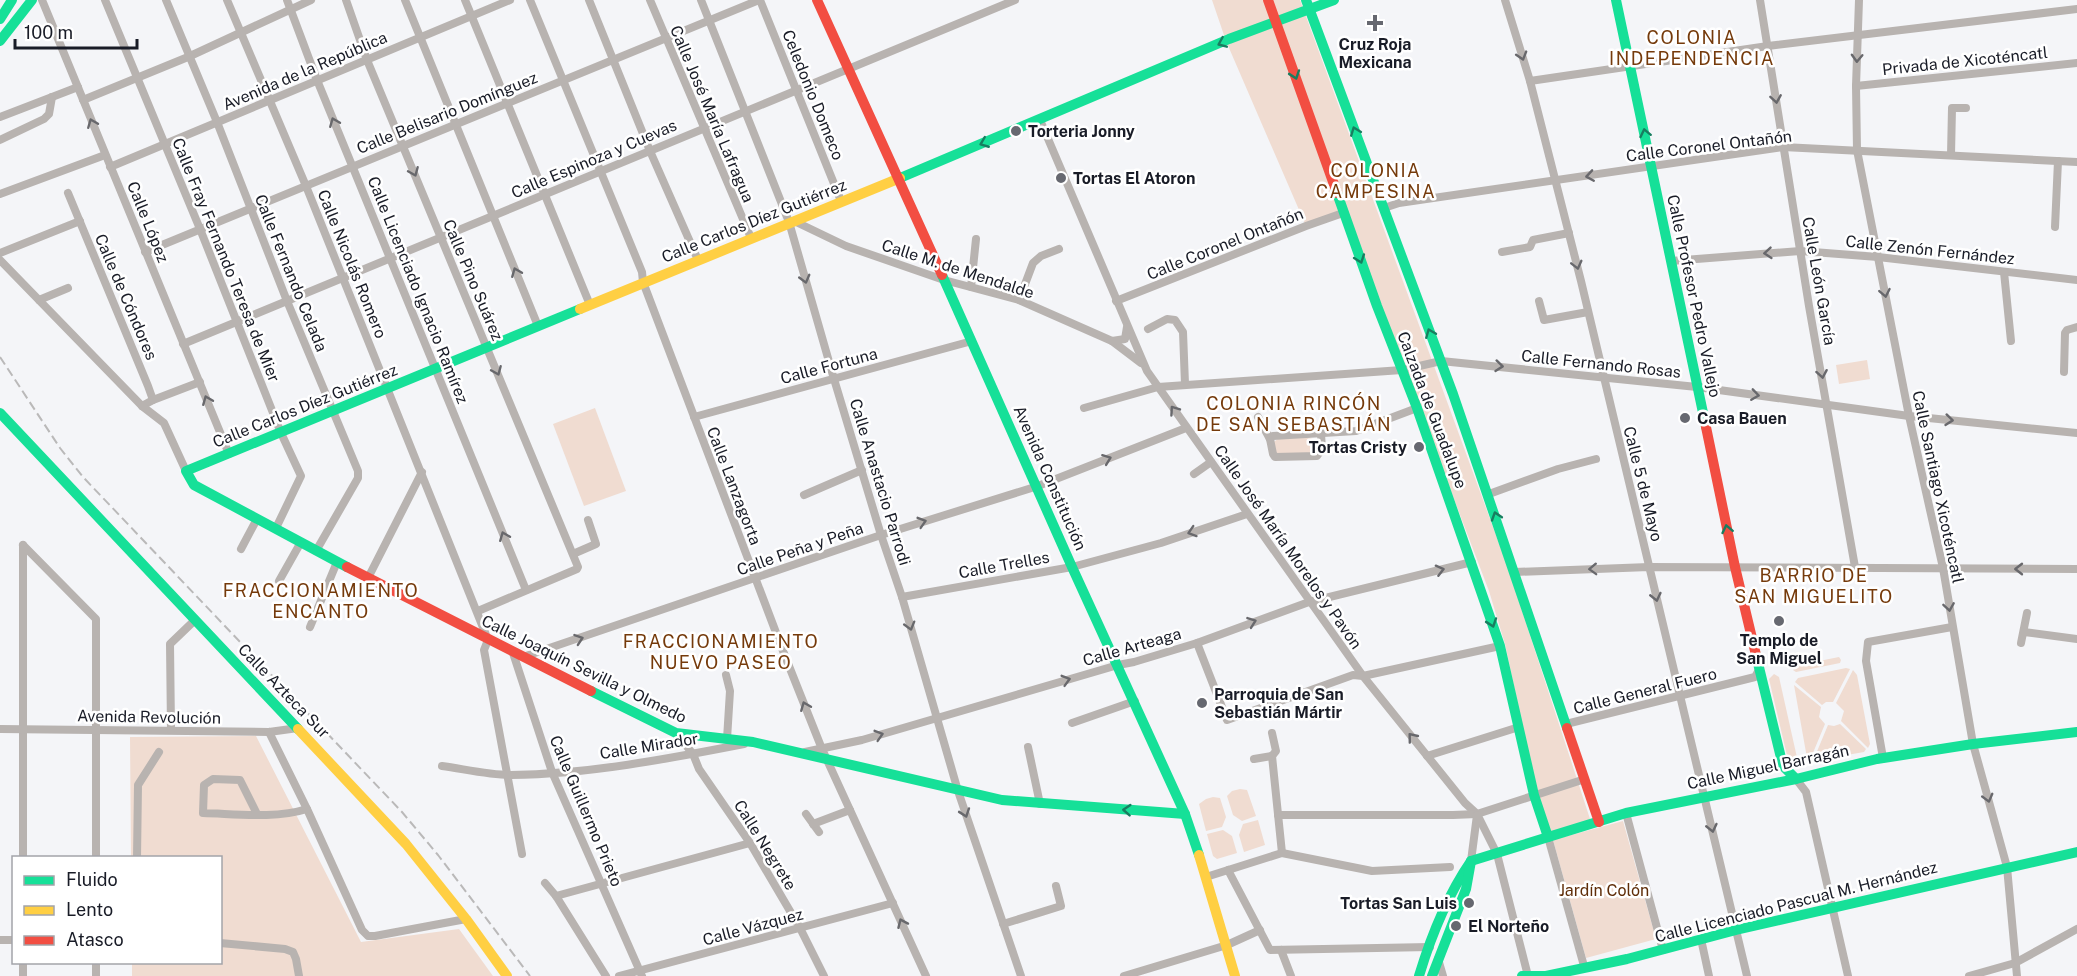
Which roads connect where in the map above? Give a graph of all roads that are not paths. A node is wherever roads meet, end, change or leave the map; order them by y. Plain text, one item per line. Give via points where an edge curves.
1 (12, 0) edge
2 (32, 0) edge
3 (42, 0) edge
4 (105, 0) edge
5 (166, 0) edge
6 (227, 0) edge
7 (286, 0) edge
8 (311, 0) edge
9 (346, 0) edge
10 (405, 0) edge
11 (465, 0) edge
12 (510, 0) edge
13 (530, 0) edge
14 (589, 0) edge
15 (650, 0) edge
16 (701, 0) edge
17 (759, 0) edge
18 (817, 0) edge
19 (1016, 0) edge
20 (1268, 0) edge
21 (1334, 0) edge
22 (1505, 0) edge
23 (1616, 0) edge
24 (1760, 0) edge
25 (1859, 0) edge
26 (1308, 5) edge
27 (290, 9) junction
28 (2077, 9) edge
29 (472, 16) junction
30 (0, 19) edge
31 (709, 20) junction
32 (1276, 21) junction
33 (240, 32) junction
34 (1857, 36) junction
35 (421, 37) junction
36 (665, 39) junction
37 (0, 41) edge
38 (1768, 46) junction
39 (188, 57) junction
40 (615, 59) junction
41 (367, 60) junction
42 (2077, 63) edge
43 (1630, 65) junction
44 (850, 69) junction
45 (138, 79) junction
46 (317, 80) junction
47 (563, 80) junction
48 (1530, 81) junction
49 (1856, 86) junction
50 (78, 87) junction
51 (796, 90) junction
52 (52, 97) junction
53 (83, 100) junction
54 (269, 100) junction
55 (507, 103) junction
56 (1966, 108) dead end
57 (746, 111) junction
58 (0, 117) edge
59 (1040, 120) junction
60 (217, 122) junction
61 (456, 124) junction
62 (703, 129) junction
63 (0, 140) edge
64 (164, 143) junction
65 (403, 146) junction
66 (1783, 147) junction
67 (1857, 150) junction
68 (650, 151) junction
69 (105, 155) junction
70 (1951, 155) junction
71 (2058, 161) junction
72 (2077, 162) edge
73 (1652, 166) junction
74 (110, 167) junction
75 (352, 167) junction
76 (601, 171) junction
77 (897, 178) junction
78 (1555, 182) junction
79 (306, 186) junction
80 (68, 193) dead end
81 (0, 194) edge
82 (544, 194) junction
83 (841, 201) junction
84 (251, 208) junction
85 (1384, 208) junction
86 (1343, 213) junction
87 (493, 216) junction
88 (80, 221) junction
89 (792, 222) junction
90 (2055, 227) dead end
91 (200, 229) junction
92 (1569, 233) junction
93 (441, 237) junction
94 (751, 238) junction
95 (976, 239) dead end
96 (1059, 249) dead end
97 (1800, 251) junction
98 (145, 252) junction
99 (1502, 252) dead end
100 (0, 253) edge
101 (1878, 256) junction
102 (390, 258) junction
103 (0, 260) edge
104 (698, 260) junction
105 (1671, 261) junction
106 (2004, 272) junction
107 (342, 278) junction
108 (944, 280) junction
109 (2077, 280) edge
110 (643, 282) junction
111 (971, 287) junction
112 (68, 288) dead end
113 (39, 300) junction
114 (1019, 300) junction
115 (287, 301) junction
116 (1116, 301) junction
117 (1539, 301) dead end
118 (590, 305) junction
119 (1588, 312) junction
120 (237, 322) junction
121 (1127, 325) junction
122 (538, 326) junction
123 (2077, 327) edge
124 (1148, 329) dead end
125 (972, 341) junction
126 (1112, 341) junction
127 (2011, 341) dead end
128 (183, 344) junction
129 (487, 348) junction
130 (1441, 361) junction
131 (1143, 364) junction
132 (435, 369) junction
133 (1402, 370) junction
134 (2064, 372) dead end
135 (1603, 377) junction
136 (834, 379) junction
137 (200, 382) junction
138 (1185, 384) junction
139 (1158, 387) junction
140 (1697, 387) junction
141 (387, 388) junction
142 (153, 400) junction
143 (1827, 405) junction
144 (142, 406) junction
145 (1084, 408) dead end
146 (1414, 409) junction
147 (334, 411) junction
148 (0, 413) edge
149 (1909, 416) junction
150 (694, 417) junction
151 (1258, 417) dead end
152 (5, 423) edge
153 (1186, 428) junction
154 (281, 433) junction
155 (2077, 433) edge
156 (1321, 434) junction
157 (1270, 438) junction
158 (229, 454) junction
159 (1596, 459) dead end
160 (1211, 462) junction
161 (862, 470) junction
162 (186, 471) junction
163 (422, 472) junction
164 (1194, 474) dead end
165 (1038, 486) junction
166 (1489, 494) junction
167 (804, 495) dead end
168 (1247, 514) junction
169 (257, 519) junction
170 (588, 520) dead end
171 (276, 528) junction
172 (881, 535) junction
173 (301, 542) junction
174 (241, 549) dead end
175 (316, 551) junction
176 (573, 554) junction
177 (337, 562) junction
178 (1472, 562) junction
179 (1072, 567) junction
180 (1649, 567) junction
181 (1735, 567) junction
182 (1855, 567) junction
183 (1943, 568) junction
184 (2077, 568) edge
185 (1515, 572) junction
186 (368, 578) junction
187 (755, 579) junction
188 (279, 581) dead end
189 (526, 590) junction
190 (902, 597) junction
191 (1309, 602) junction
192 (477, 611) junction
193 (2027, 613) dead end
194 (195, 620) junction
195 (310, 627) dead end
196 (1952, 627) junction
197 (2024, 632) junction
198 (2077, 639) edge
199 (488, 640) junction
200 (1197, 643) junction
201 (2021, 643) dead end
202 (1500, 646) junction
203 (518, 655) junction
204 (1118, 665) junction
205 (1760, 668) junction
206 (726, 675) dead end
207 (1363, 676) junction
208 (1679, 696) junction
209 (1135, 701) junction
210 (936, 718) junction
211 (1072, 723) dead end
212 (1566, 724) junction
213 (1519, 727) junction
214 (298, 728) junction
215 (0, 729) edge
216 (23, 729) junction
217 (96, 730) junction
218 (171, 730) junction
219 (269, 732) junction
220 (2077, 732) edge
221 (676, 733) junction
222 (1272, 733) dead end
223 (727, 739) junction
224 (753, 742) junction
225 (1973, 744) junction
226 (1028, 747) dead end
227 (822, 748) junction
228 (159, 752) dead end
229 (798, 753) junction
230 (693, 754) junction
231 (1272, 756) junction
232 (1427, 756) junction
233 (1883, 758) junction
234 (1254, 759) dead end
235 (829, 761) junction
236 (442, 766) dead end
237 (552, 772) junction
238 (508, 775) junction
239 (1585, 779) junction
240 (1796, 779) junction
241 (958, 791) junction
242 (1534, 795) junction
243 (1704, 796) junction
244 (1040, 804) junction
245 (307, 809) junction
246 (850, 810) junction
247 (1626, 813) junction
248 (257, 814) junction
249 (806, 814) dead end
250 (1185, 814) junction
251 (1278, 814) junction
252 (1477, 814) junction
253 (1599, 822) junction
254 (813, 824) junction
255 (819, 832) dead end
256 (1548, 837) junction
257 (750, 843) junction
258 (2077, 852) edge
259 (522, 854) dead end
260 (1282, 854) junction
261 (1497, 854) junction
262 (23, 856) edge
263 (96, 856) edge
264 (137, 856) edge
265 (1471, 861) junction
266 (1450, 867) dead end
267 (2007, 867) junction
268 (1228, 870) junction
269 (1206, 878) junction
270 (545, 883) dead end
271 (602, 883) junction
272 (1056, 886) dead end
273 (556, 896) junction
274 (893, 903) junction
275 (1833, 909) junction
276 (466, 919) junction
277 (1003, 924) junction
278 (800, 928) junction
279 (2077, 929) edge
280 (1260, 930) junction
281 (1736, 930) junction
282 (1701, 939) junction
283 (222, 943) edge
284 (1227, 945) junction
285 (1429, 946) junction
286 (1281, 950) junction
287 (1663, 950) junction
288 (1437, 956) junction
289 (2015, 963) junction
290 (1584, 966) junction
291 (641, 973) edge
292 (299, 976) edge
293 (507, 976) edge
294 (606, 976) edge
295 (619, 976) edge
296 (824, 976) edge
297 (926, 976) edge
298 (1021, 976) edge
299 (1124, 976) edge
300 (1235, 976) edge
301 (1291, 976) edge
302 (1419, 976) edge
303 (1432, 976) edge
304 (1443, 976) edge
305 (1526, 976) edge
306 (1709, 976) edge
307 (1747, 976) edge
308 (1848, 976) edge
309 (1969, 976) edge
310 (2017, 976) edge

1 - 30 main road
2 - 37 main road
3 - 50 street, Calle López
4 - 45 street, Calle Fray Fernando Teresa de Mier
5 - 39 street, Calle Fernando Celada
6 - 33 street, Calle Nicolás Romero
7 - 27 street, Calle Licenciado Ignacio Ramírez
8 - 27 street
9 - 41 street, Calle Pino Suárez
10 - 35 street
11 - 29 street
12 - 29 street, Avenida de la República
13 - 47 street, Calle Lanzagorta
14 - 40 street
15 - 36 street, Calle José María Lafragua
16 - 31 street, Calle Anastacio Parrodi
17 - 31 street, Calle Belisario Domínguez
17 - 51 street, Celedonio Domeco
18 - 44 main road, Avenida Constitución
19 - 44 street, Calle Espinoza y Cuevas
20 - 32 main road, Calzada de Guadalupe
21 - 26 main road, Calle Carlos Díez Gutiérrez
22 -> 48 street, Calle 5 de Mayo
23 - 43 main road, Calle Profesor Pedro Vallejo
24 - 38 street, Calle León García
25 - 34 street, Calle Santiago Xicoténcatl
26 - 32 main road, Calle Carlos Díez Gutiérrez
85 -> 26 main road, Calzada de Guadalupe
27 - 33 street
27 - 46 street, Calle Licenciado Ignacio Ramírez
28 - 34 street
29 - 35 street, Avenida de la República
29 - 55 street
31 - 36 street, Calle Belisario Domínguez
31 - 57 street, Calle Anastacio Parrodi
32 -> 59 main road, Calle Carlos Díez Gutiérrez
32 -> 86 main road, Calzada de Guadalupe
33 - 39 street
33 - 54 street, Calle Nicolás Romero
34 - 38 street
34 -> 49 street, Calle Santiago Xicoténcatl
35 - 41 street, Avenida de la República
35 - 61 street
36 - 40 street, Calle Belisario Domínguez
36 - 62 street, Calle José María Lafragua
38 - 43 street
38 -> 66 street, Calle León García
39 - 45 street
39 - 60 street, Calle Fernando Celada
40 - 47 street, Calle Belisario Domínguez
40 - 68 street
41 - 46 street, Avenida de la República
41 - 65 street, Calle Pino Suárez
42 - 49 street, Privada de Xicoténcatl
43 - 48 street
73 -> 43 main road, Calle Profesor Pedro Vallejo
44 - 51 street, Calle Espinoza y Cuevas
44 - 77 main road, Avenida Constitución
45 - 53 street
45 - 64 street, Calle Fray Fernando Teresa de Mier
46 - 54 street, Avenida de la República
75 -> 46 street, Calle Licenciado Ignacio Ramírez
47 - 55 street, Calle Belisario Domínguez
47 - 76 street, Calle Lanzagorta
48 - 78 street, Calle 5 de Mayo
49 - 67 street, Calle Santiago Xicoténcatl
50 - 52 street
50 - 53 street, Calle López
51 - 57 street, Calle Espinoza y Cuevas
51 - 83 street, Celedonio Domeco
52 - 58 street
52 - 63 street via 44,119
69 -> 53 street, Calle López
54 - 60 street, Avenida de la República
54 - 79 street, Calle Nicolás Romero
55 - 61 street, Calle Belisario Domínguez
55 - 82 street
56 - 70 street via 1952,108
57 - 62 street, Calle Espinoza y Cuevas
57 - 89 street, Calle Anastacio Parrodi
59 -> 77 main road, Calle Carlos Díez Gutiérrez
59 - 116 street, Calle José María Morelos y Pavón
60 - 64 street, Avenida de la República
60 - 84 street, Calle Fernando Celada
61 - 65 street, Calle Belisario Domínguez
61 - 87 street
62 - 68 street, Calle Espinoza y Cuevas
62 - 94 street, Calle José María Lafragua
64 - 74 street, Avenida de la República
64 - 91 street, Calle Fray Fernando Teresa de Mier
65 - 75 street, Calle Belisario Domínguez
65 -> 93 street, Calle Pino Suárez
66 - 67 street, Calle Coronel Ontañón
66 - 73 street, Calle Coronel Ontañón
66 - 97 street, Calle León García
67 - 70 street, Calle Coronel Ontañón
67 - 101 street, Calle Santiago Xicoténcatl
68 - 76 street, Calle Espinoza y Cuevas
68 - 104 street
69 - 74 street, Calle López
69 - 81 street
70 - 71 street, Calle Coronel Ontañón
71 - 72 street, Calle Coronel Ontañón
71 - 90 street
73 -> 78 street, Calle Coronel Ontañón
73 - 105 main road, Calle Profesor Pedro Vallejo
74 - 98 street, Calle López
75 - 79 street, Calle Belisario Domínguez
75 - 102 street, Calle Licenciado Ignacio Ramírez
76 - 82 street, Calle Espinoza y Cuevas
76 - 110 street, Calle Lanzagorta
77 - 83 main road, Calle Carlos Díez Gutiérrez
77 - 108 main road, Avenida Constitución
78 - 85 street, Calle Coronel Ontañón
78 - 92 street, Calle 5 de Mayo
79 - 84 street, Calle Belisario Domínguez
79 - 107 street, Calle Nicolás Romero
80 - 88 street, Calle de Cóndores
82 - 87 street, Calle Espinoza y Cuevas
82 - 118 street
83 - 89 main road, Calle Carlos Díez Gutiérrez
84 - 91 street, Calle Belisario Domínguez
84 - 115 street, Calle Fernando Celada
130 -> 85 main road, Calzada de Guadalupe
86 - 116 street, Calle Coronel Ontañón
86 -> 133 main road, Calzada de Guadalupe
87 - 93 street, Calle Espinoza y Cuevas
122 -> 87 street
88 - 100 street
88 - 142 street, Calle de Cóndores
89 - 94 main road, Calle Carlos Díez Gutiérrez
89 - 108 street, Calle M. de Mendalde via 846,246
89 -> 136 street, Calle Anastacio Parrodi
91 - 98 street, Calle Belisario Domínguez
91 - 120 street, Calle Fray Fernando Teresa de Mier
92 - 99 street via 1533,240 1530,247
92 -> 119 street, Calle 5 de Mayo
93 - 102 street, Calle Espinoza y Cuevas
93 - 129 street, Calle Pino Suárez
94 - 104 main road, Calle Carlos Díez Gutiérrez
95 - 111 street
96 - 114 street via 1033,263
97 - 101 street, Calle Zenón Fernández
97 -> 105 street, Calle Zenón Fernández
97 -> 143 street, Calle León García
98 - 128 street, Calle López
101 - 106 street, Calle Zenón Fernández
101 -> 149 street, Calle Santiago Xicoténcatl
102 - 107 street, Calle Espinoza y Cuevas
102 - 132 street, Calle Licenciado Ignacio Ramírez
103 - 113 street
104 - 110 main road, Calle Carlos Díez Gutiérrez
105 - 140 main road, Calle Profesor Pedro Vallejo
106 - 109 street, Calle Zenón Fernández
106 - 127 street
107 - 115 street, Calle Espinoza y Cuevas
107 - 141 street, Calle Nicolás Romero
108 - 111 street, Calle M. de Mendalde
108 - 125 main road, Avenida Constitución
110 - 118 main road, Calle Carlos Díez Gutiérrez
110 - 150 street, Calle Lanzagorta
111 - 114 street, Calle M. de Mendalde
112 - 113 street
113 - 144 street
114 - 126 street, Calle M. de Mendalde
115 - 120 street, Calle Espinoza y Cuevas
115 - 147 street, Calle Fernando Celada
116 - 121 street, Calle José María Morelos y Pavón
117 - 119 street via 1544,320
118 - 122 main road, Calle Carlos Díez Gutiérrez
119 - 135 street, Calle 5 de Mayo
120 - 128 street, Calle Espinoza y Cuevas
120 - 154 street, Calle Fray Fernando Teresa de Mier
121 - 126 street via 1125,339
121 - 131 street, Calle José María Morelos y Pavón
122 - 129 main road, Calle Carlos Díez Gutiérrez
123 - 134 street via 2065,333
124 - 138 street via 1167,319 1175,320 1183,332
125 - 136 street, Calle Fortuna
125 - 165 main road, Avenida Constitución
126 - 131 street, Calle M. de Mendalde
128 - 137 street, Calle López
129 - 132 main road, Calle Carlos Díez Gutiérrez
129 -> 176 street, Calle Pino Suárez
130 - 133 street, Calle Fernando Rosas
130 -> 135 street, Calle Fernando Rosas
130 - 166 main road, Calzada de Guadalupe
131 - 139 street, Calle José María Morelos y Pavón
132 - 141 main road, Calle Carlos Díez Gutiérrez
189 -> 132 street, Calle Licenciado Ignacio Ramírez
133 - 138 street, Calle Fernando Rosas
133 - 146 main road, Calzada de Guadalupe
135 - 140 street, Calle Fernando Rosas
135 - 180 street, Calle 5 de Mayo
136 - 150 street, Calle Fortuna
136 - 161 street, Calle Anastacio Parrodi
137 - 142 street
158 -> 137 street, Calle López
138 - 139 street, Calle Fernando Rosas
139 - 145 street, Calle Fernando Rosas
153 -> 139 street, Calle José María Morelos y Pavón
140 -> 143 street, Calle Fernando Rosas
181 -> 140 main road, Calle Profesor Pedro Vallejo
141 - 147 main road, Calle Carlos Díez Gutiérrez
141 - 163 street, Calle Nicolás Romero
142 - 144 street
143 - 149 street, Calle Fernando Rosas
143 - 182 street, Calle León García
144 - 162 street via 164,423
146 - 156 street via 1356,430
146 - 178 main road, Calzada de Guadalupe
147 - 154 main road, Calle Carlos Díez Gutiérrez
147 - 175 street, Calle Fernando Celada via 358,478
148 - 152 main road, Calle Azteca Sur
149 -> 155 street, Calle Fernando Rosas
149 - 183 street, Calle Santiago Xicoténcatl
150 - 187 street, Calle Lanzagorta
151 - 157 street
152 - 194 main road, Calle Azteca Sur
153 - 160 street, Calle José María Morelos y Pavón
165 -> 153 street, Calle Peña y Peña
154 - 158 main road, Calle Carlos Díez Gutiérrez
154 - 171 street, Calle Fray Fernando Teresa de Mier via 302,476
156 - 157 street
156 - 157 street via 1322,449 1317,456 1275,457
158 - 162 main road, Calle Carlos Díez Gutiérrez
159 - 166 street
160 - 164 street
160 - 168 street, Calle José María Morelos y Pavón
161 - 167 street
161 - 172 street, Calle Anastacio Parrodi
162 - 169 main road, Calle Joaquín Sevilla y Olmedo via 194,485
163 - 186 street
163 - 192 street, Calle Nicolás Romero
172 -> 165 street, Calle Peña y Peña
165 - 179 main road, Avenida Constitución
185 -> 166 main road, Calzada de Guadalupe
168 -> 179 street, Calle Trelles
168 - 191 street, Calle José María Morelos y Pavón
169 - 171 main road, Calle Joaquín Sevilla y Olmedo
169 - 174 street
170 - 176 street via 596,544
171 - 173 main road, Calle Joaquín Sevilla y Olmedo
172 - 187 street, Calle Peña y Peña
172 - 190 street, Calle Anastacio Parrodi
173 - 175 main road, Calle Joaquín Sevilla y Olmedo
173 - 188 street
175 - 177 main road, Calle Joaquín Sevilla y Olmedo
176 - 189 street, Calle Pino Suárez via 577,569
177 - 186 main road, Calle Joaquín Sevilla y Olmedo
177 - 195 street
191 -> 178 street, Calle Arteaga
178 -> 202 main road, Calzada de Guadalupe
179 - 190 street, Calle Trelles
179 - 204 main road, Avenida Constitución
180 - 181 street
180 -> 185 street
180 -> 208 street, Calle 5 de Mayo
181 - 182 street
181 - 205 main road, Calle Profesor Pedro Vallejo
182 - 183 street
184 -> 183 street
183 -> 196 street, Calle Santiago Xicoténcatl
185 - 212 main road, Calzada de Guadalupe
186 - 199 main road, Calle Joaquín Sevilla y Olmedo
203 -> 187 street, Calle Peña y Peña
227 -> 187 street, Calle Lanzagorta
189 - 192 street
190 -> 210 street, Calle Anastacio Parrodi
200 -> 191 street, Calle Arteaga
191 - 207 street, Calle José María Morelos y Pavón
192 - 199 street, Calle Nicolás Romero
193 - 197 street
194 - 214 main road, Calle Azteca Sur
194 - 218 street via 170,644
196 - 225 street, Calle Santiago Xicoténcatl
196 - 233 street via 1868,642 1866,661
197 - 198 street
197 - 201 street
199 - 203 main road, Calle Joaquín Sevilla y Olmedo
199 - 238 street via 484,650
200 - 204 street, Calle Arteaga
200 - 207 street via 1227,720 1353,675
202 - 207 street
202 - 213 main road, Calzada de Guadalupe
203 - 221 main road, Calle Joaquín Sevilla y Olmedo
203 - 237 street, Calle Guillermo Prieto
204 - 209 main road, Avenida Constitución
210 -> 204 street, Calle Arteaga
205 - 208 street, Calle General Fuero via 1755,677
205 - 240 main road, Calle Profesor Pedro Vallejo via 1783,766
206 - 223 street via 730,691
232 -> 207 street, Calle José María Morelos y Pavón
208 - 212 street, Calle General Fuero
208 - 243 street, Calle 5 de Mayo
209 - 211 street
209 - 250 main road, Avenida Constitución
227 -> 210 street, Calle Arteaga
210 - 241 street, Calle Anastacio Parrodi
212 - 239 main road, Calzada de Guadalupe
213 - 232 street
213 - 242 main road, Calzada de Guadalupe
214 - 219 street, Avenida Revolución
214 - 276 main road, Calle Azteca Sur via 406,844
215 - 216 street, Avenida Revolución
216 - 217 street, Avenida Revolución
216 - 217 street via 23,545 96,619
216 - 262 street
217 - 218 street, Avenida Revolución
217 - 263 street
218 - 219 street, Avenida Revolución
219 - 245 street
220 - 225 main road, Calle Miguel Barragán
221 - 223 main road, Calle Joaquín Sevilla y Olmedo
221 - 230 street, Calle Negrete
222 - 231 street via 1276,751
223 - 224 main road, Calle Joaquín Sevilla y Olmedo
224 - 229 main road, Calle Joaquín Sevilla y Olmedo
224 - 230 street, Calle Mirador
225 - 233 main road, Calle Miguel Barragán
225 -> 267 street, Calle Santiago Xicoténcatl
226 - 244 street
227 - 229 street, Calle Arteaga
227 - 235 street, Calle Lanzagorta
228 - 264 street via 138,786
229 - 235 main road, Calle Joaquín Sevilla y Olmedo
230 - 237 street, Calle Mirador
230 - 257 street, Calle Negrete via 699,769
231 - 234 street
231 - 251 street
232 - 252 street, Calle José María Morelos y Pavón
233 - 240 main road, Calle Miguel Barragán
235 - 241 main road, Calle Joaquín Sevilla y Olmedo
235 - 246 street, Calle Lanzagorta
236 - 238 street, Calle Mirador
237 - 238 street, Calle Mirador
237 - 271 street, Calle Guillermo Prieto
238 - 259 street
239 - 242 street
239 - 253 main road, Calzada de Guadalupe
240 - 243 main road, Calle Miguel Barragán
240 - 275 street, Calle Profesor Pedro Vallejo via 1806,792
241 - 244 main road, Calle Joaquín Sevilla y Olmedo
241 -> 277 street, Calle Anastacio Parrodi
242 - 252 street
242 - 256 main road, Calzada de Guadalupe
243 - 247 main road, Calle Miguel Barragán
243 -> 281 street, Calle 5 de Mayo
250 -> 244 main road, Calle Joaquín Sevilla y Olmedo
245 - 248 street via 291,814
245 - 276 street via 368,936
246 - 254 street
246 - 274 street, Calle Lanzagorta
247 - 253 main road, Calle Miguel Barragán
247 - 287 street
248 - 248 street via 240,780 213,779 204,785 203,813
249 - 254 street
250 - 269 main road, Avenida Constitución
251 - 252 street
251 - 260 street
252 - 261 street, Calle José María Morelos y Pavón
252 - 265 street
253 - 256 main road, Calle Miguel Barragán
254 - 255 street
256 - 261 main road, Calle Miguel Barragán
256 - 290 street
257 - 271 street
257 - 278 street, Calle Negrete
258 - 267 main road, Calle Licenciado Pascual M. Hernández
260 - 266 street via 1372,871
260 - 268 street
261 - 265 main road, Calle Miguel Barragán
261 - 305 street, Calle José María Morelos y Pavón
265 - 285 main road via 1460,875
265 - 288 main road via 1471,877
267 - 275 main road, Calle Licenciado Pascual M. Hernández
267 - 289 street, Calle Santiago Xicoténcatl
268 - 269 street
268 - 280 street
269 - 284 main road, Avenida Constitución
270 - 273 street
271 - 273 street
271 - 291 street, Calle Guillermo Prieto
272 - 277 street via 1061,906
273 - 294 street
274 - 278 street, Calle Vázquez
297 -> 274 street, Calle Lanzagorta
275 - 281 main road, Calle Licenciado Pascual M. Hernández
275 - 308 street, Calle Profesor Pedro Vallejo
276 - 293 main road, Calle Azteca Sur
277 - 298 street, Calle Anastacio Parrodi
278 - 291 street, Calle Vázquez
278 - 296 street, Calle Negrete
279 - 289 street
280 - 284 street
280 - 286 street via 1270,950
281 - 282 main road, Calle Licenciado Pascual M. Hernández
281 - 307 street, Calle 5 de Mayo
282 - 287 main road, Calle Licenciado Pascual M. Hernández
282 - 306 street
283 - 292 street via 293,952
284 - 299 street
284 - 300 main road, Avenida Constitución
285 - 286 street
285 - 288 street
285 - 302 main road
286 - 301 street
287 - 290 main road, Calle Licenciado Pascual M. Hernández
288 - 303 main road
288 - 304 street
289 - 309 street
289 - 310 street, Calle Santiago Xicoténcatl
290 - 305 main road, Calle Licenciado Pascual M. Hernández via 1546,976
291 - 295 street, Calle Vázquez

